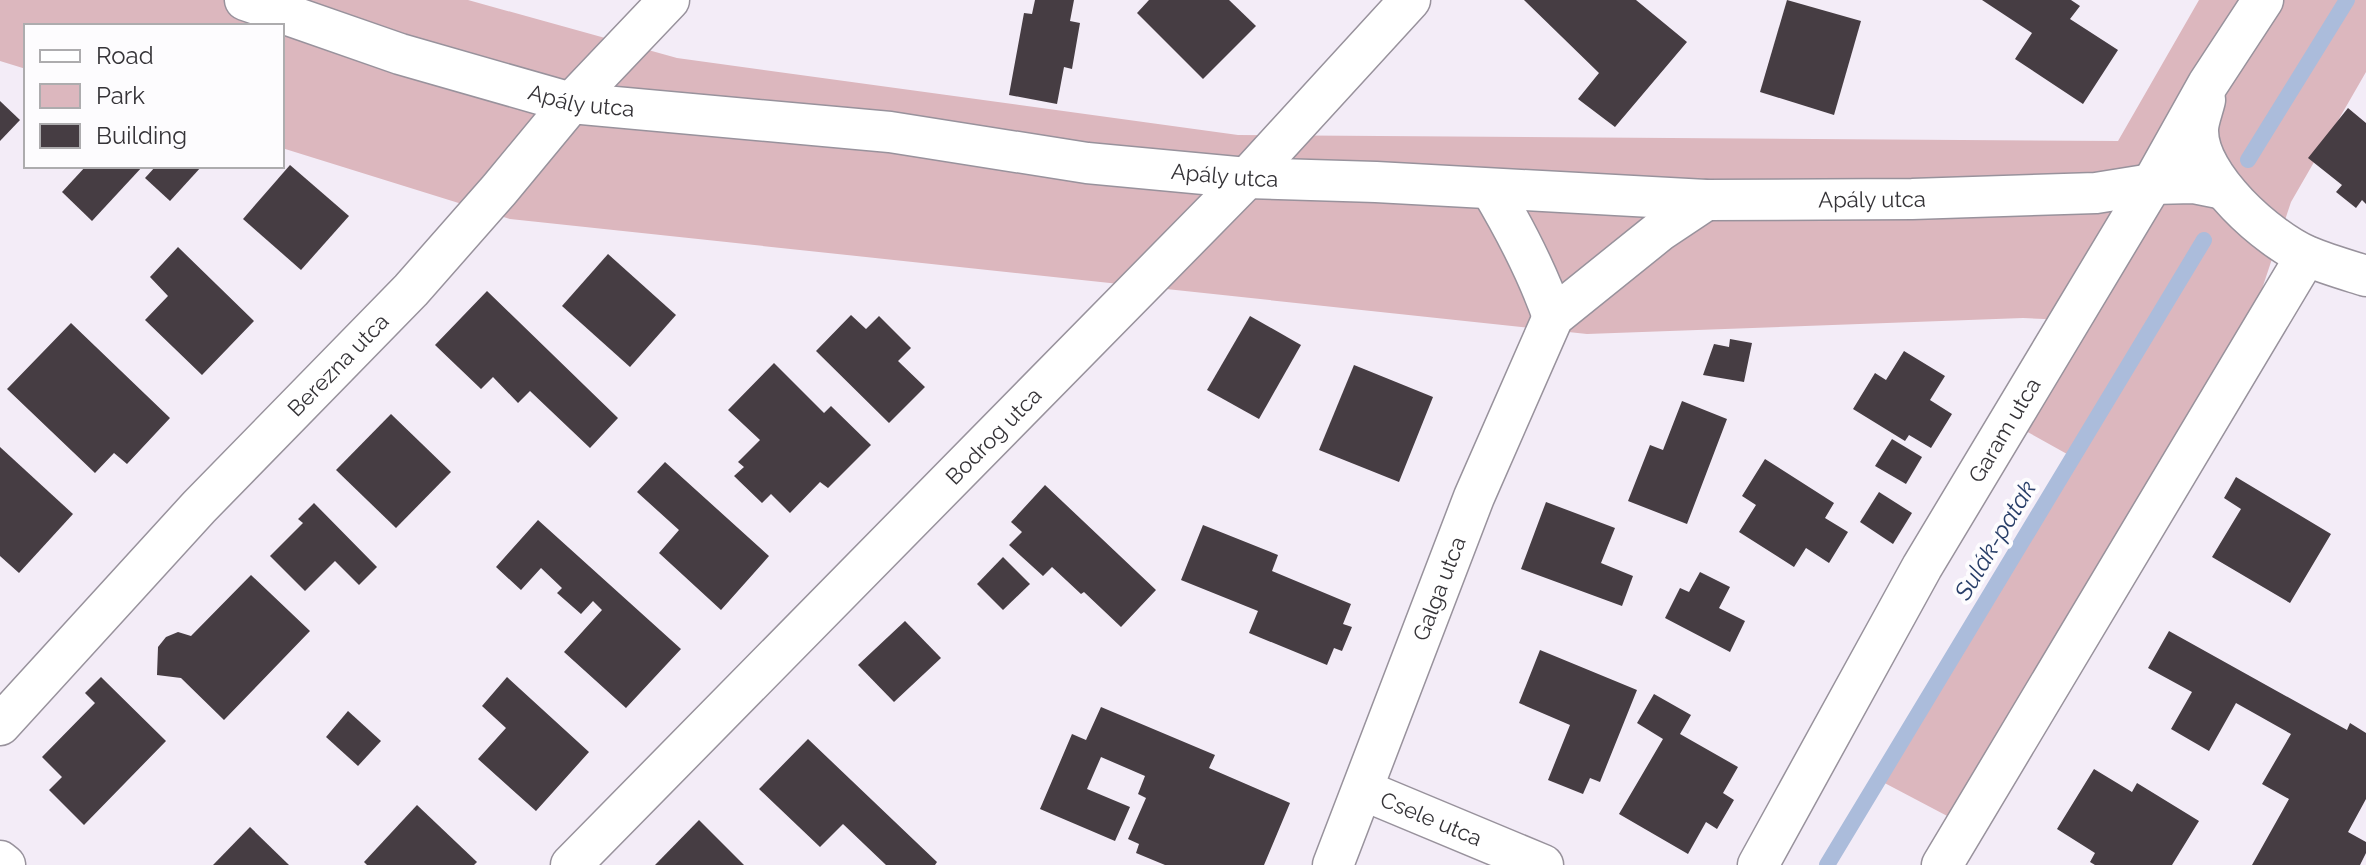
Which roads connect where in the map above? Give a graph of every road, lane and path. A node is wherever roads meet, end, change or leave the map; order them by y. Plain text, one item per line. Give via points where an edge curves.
1 (245, 0) edge
2 (669, 0) edge
3 (1410, 0) edge
4 (2263, 0) edge
5 (2208, 84) junction
6 (571, 103) junction
7 (1247, 178) junction
8 (2152, 184) junction
9 (1491, 189) junction
10 (2223, 189) junction
11 (1706, 200) junction
12 (2306, 256) junction
13 (2366, 276) edge
14 (1553, 317) junction
15 (0, 725) edge
16 (1363, 790) junction
17 (0, 861) edge
18 (5, 865) edge
19 (571, 865) edge
20 (1333, 865) edge
21 (1543, 865) edge
22 (1758, 865) edge
23 (1942, 865) edge

1 - 6 street, Apály utca via 400,54
2 - 6 street, Berezna utca
3 - 7 street, Bodrog utca
4 - 5 street, Garam utca
5 - 8 street, Garam utca
5 - 10 street via 2198,131 2203,157
6 - 7 street, Apály utca via 890,132 1087,163
6 - 15 street, Berezna utca via 411,290 199,507
7 - 9 street, Apály utca
7 - 19 street, Bodrog utca
8 - 10 street, Apály utca
8 - 11 street, Apály utca via 2096,193
8 - 22 street, Garam utca via 1922,567
9 - 11 street, Apály utca
9 - 14 street via 1523,243
10 - 12 street via 2270,235
11 - 14 street, Galga utca
12 - 13 street
12 - 23 street
14 - 16 street, Galga utca via 1474,497
16 - 20 street, Galga utca
16 - 21 street, Csele utca
17 - 18 street

